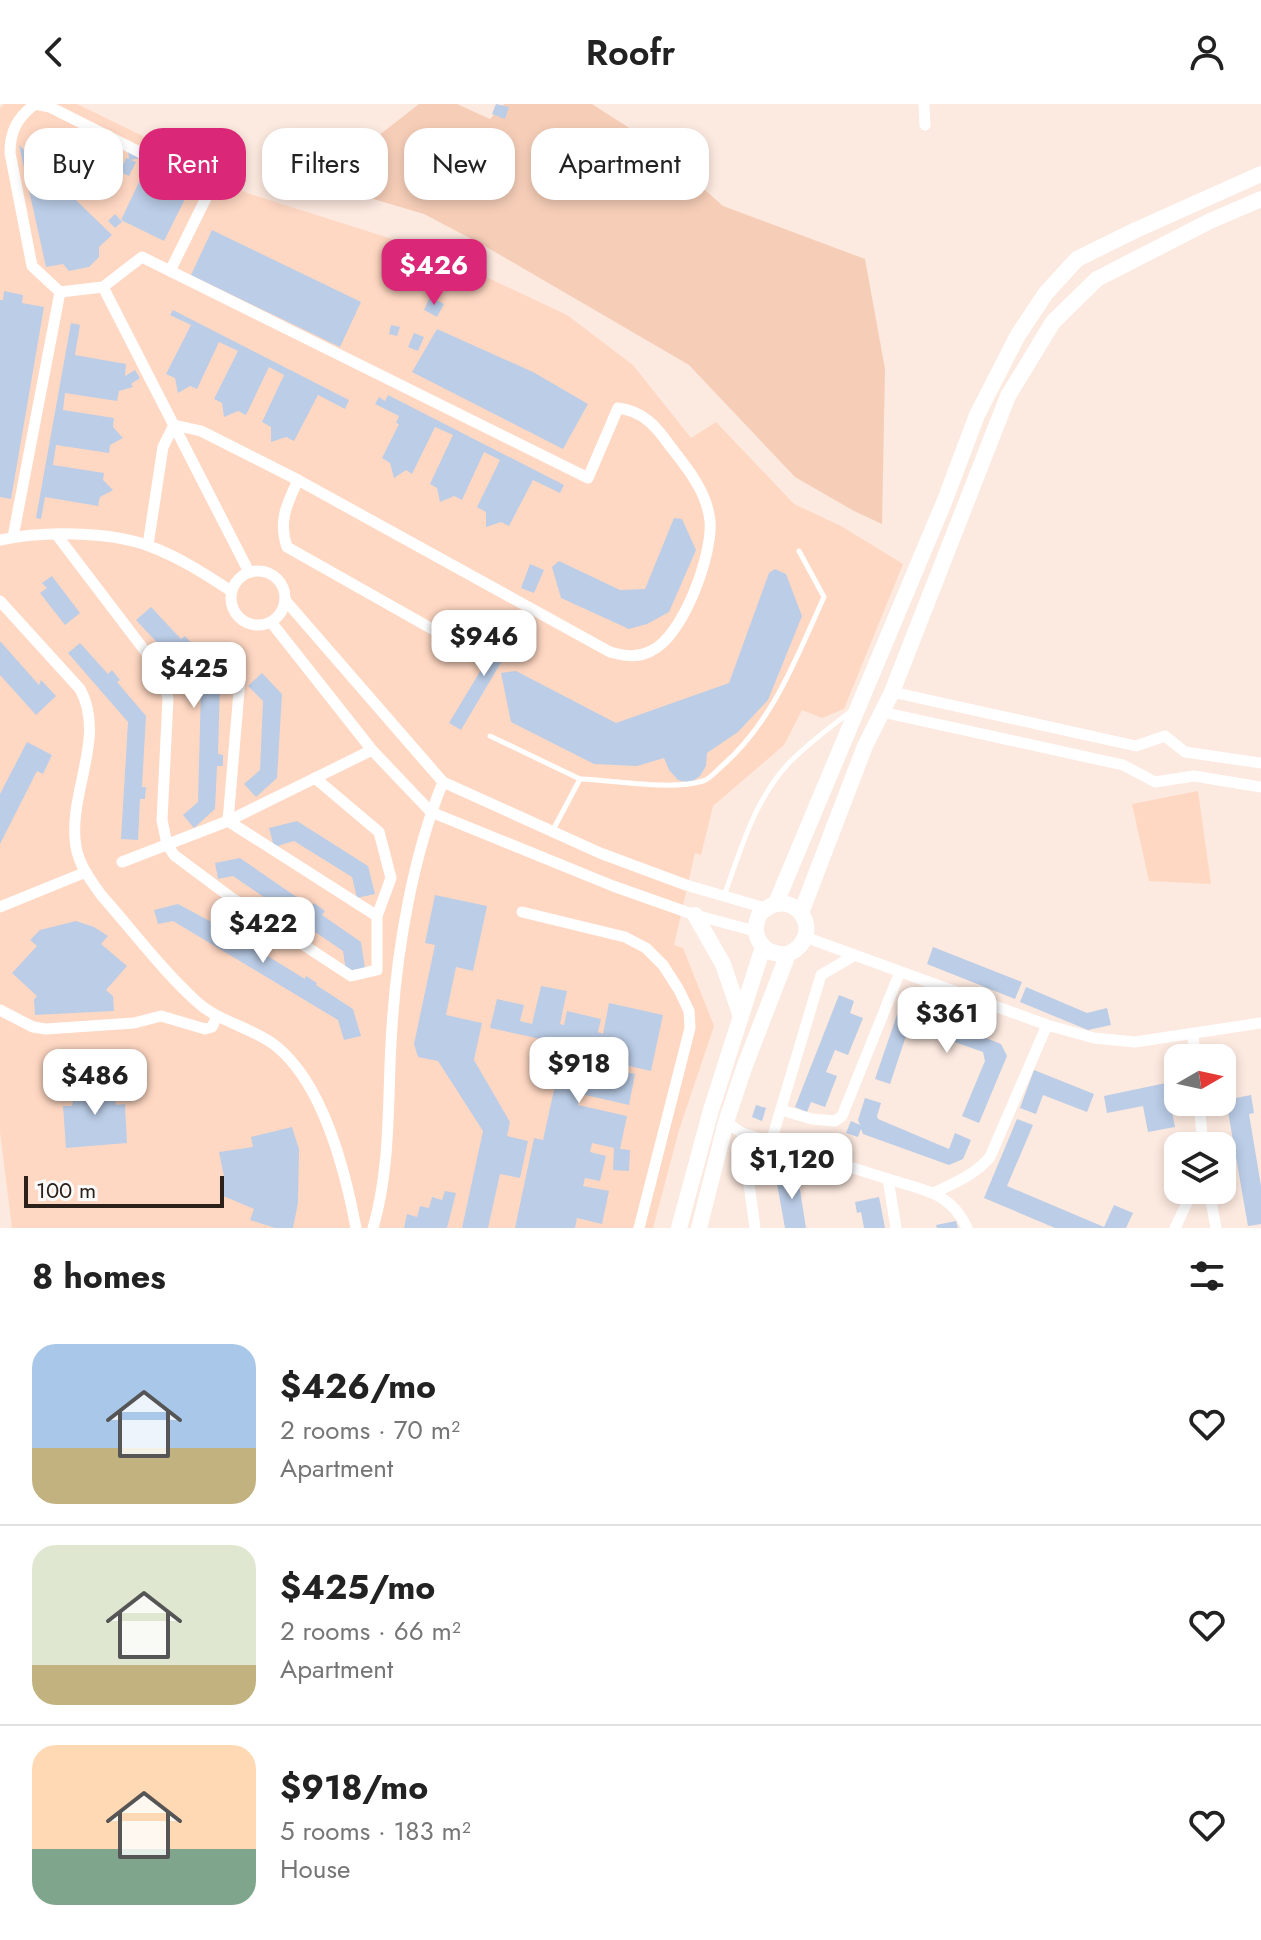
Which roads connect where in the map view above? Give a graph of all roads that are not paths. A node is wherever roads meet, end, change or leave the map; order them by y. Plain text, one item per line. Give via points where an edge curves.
1 (35, 104) edge
2 (924, 104) edge
3 (925, 125) dead end
4 (1261, 174) edge
5 (1261, 199) edge
6 (170, 271) junction
7 (103, 287) junction
8 (60, 292) junction
9 (174, 425) junction
10 (298, 480) junction
11 (56, 534) junction
12 (13, 537) junction
13 (0, 540) edge
14 (148, 545) junction
15 (799, 551) dead end
16 (249, 572) junction
17 (231, 591) junction
18 (285, 600) junction
19 (0, 601) edge
20 (271, 622) junction
21 (457, 643) dead end
22 (240, 680) dead end
23 (892, 692) junction
24 (857, 707) junction
25 (882, 712) junction
26 (490, 736) dead end
27 (372, 750) junction
28 (1261, 763) edge
29 (315, 778) junction
30 (580, 779) junction
31 (443, 782) junction
32 (1261, 787) edge
33 (431, 812) junction
34 (228, 821) junction
35 (552, 831) junction
36 (167, 844) junction
37 (122, 862) dead end
38 (86, 872) junction
39 (724, 896) junction
40 (770, 906) junction
41 (0, 907) edge
42 (522, 912) dead end
43 (801, 913) junction
44 (695, 915) junction
45 (377, 916) junction
46 (755, 931) junction
47 (805, 937) junction
48 (763, 947) junction
49 (788, 954) junction
50 (855, 955) junction
51 (900, 972) junction
52 (0, 1010) edge
53 (217, 1016) junction
54 (741, 1017) junction
55 (1261, 1023) edge
56 (1047, 1025) junction
57 (1193, 1034) junction
58 (1194, 1044) edge
59 (781, 1110) junction
60 (726, 1122) junction
61 (742, 1133) junction
62 (771, 1142) junction
63 (888, 1179) junction
64 (934, 1193) junction
65 (1186, 1204) edge
66 (1212, 1204) edge
67 (356, 1228) edge
68 (373, 1228) edge
69 (639, 1228) edge
70 (679, 1228) edge
71 (699, 1228) edge
72 (755, 1228) edge
73 (896, 1228) edge
74 (967, 1228) edge
75 (1175, 1228) edge
76 (1216, 1228) edge

1 - 6 street via 211,188
1 - 8 street via 20,116 10,136 10,153 32,266
2 - 3 street
4 - 24 main road via 1077,259 1046,293 977,415
5 - 23 main road via 1097,279 1053,322 1008,396
6 - 7 street via 142,257
6 - 10 street via 588,478 618,408 632,409 654,424 705,498 708,554 684,614 665,643 625,657
7 - 8 street
7 - 9 street
8 - 12 street
9 - 10 street via 201,431
9 - 14 street via 163,447
9 - 16 street
10 - 21 street via 282,515 287,547
11 - 12 street
11 - 14 street
11 - 36 street via 161,672 168,698 162,820
12 - 13 street
14 - 17 street
15 - 30 lane via 824,597 761,722 728,761 705,781 661,785
16 - 17 street
16 - 18 street via 274,576
17 - 20 street via 238,617 253,625
18 - 20 street
18 - 31 street
19 - 38 street via 87,702 90,729 76,845
20 - 27 street
22 - 34 street
23 - 25 main road
23 - 28 street via 1136,746 1165,736 1185,752
24 - 39 lane via 809,744 768,789
24 - 40 main road
25 - 32 street via 1123,765 1155,782 1194,776
25 - 43 main road
26 - 30 lane
27 - 29 street
27 - 33 street
29 - 34 street
29 - 45 street via 379,832 391,878
30 - 35 lane
31 - 33 street
31 - 35 street
33 - 44 street
33 - 68 street via 404,916 392,1025 386,1170
34 - 36 street
34 - 45 street
35 - 39 street
36 - 37 street
36 - 45 street via 190,869 351,976 377,970
38 - 41 street
38 - 53 street via 196,1001
39 - 40 street
40 - 43 main road via 790,904
40 - 46 main road via 759,915
42 - 69 street via 625,937 646,948 663,965 689,1011 690,1028
43 - 47 main road
44 - 46 street
44 - 54 main road via 723,964
46 - 48 main road
47 - 49 main road
47 - 50 street
48 - 49 main road
48 - 54 main road
49 - 60 main road
50 - 51 street
50 - 59 street via 821,975
51 - 56 street
51 - 59 street via 842,1116 835,1121 812,1119
52 - 53 street via 46,1029 161,1016 205,1029
53 - 67 street via 275,1045 310,1087 341,1167
54 - 70 main road
55 - 57 street
56 - 57 street via 1135,1042
56 - 64 street via 990,1157 969,1176
57 - 58 street
59 - 62 street
60 - 61 street
60 - 71 main road
61 - 62 street
61 - 72 street
62 - 63 street
63 - 64 street
63 - 73 street
64 - 74 street via 959,1211
65 - 75 street
66 - 76 street

